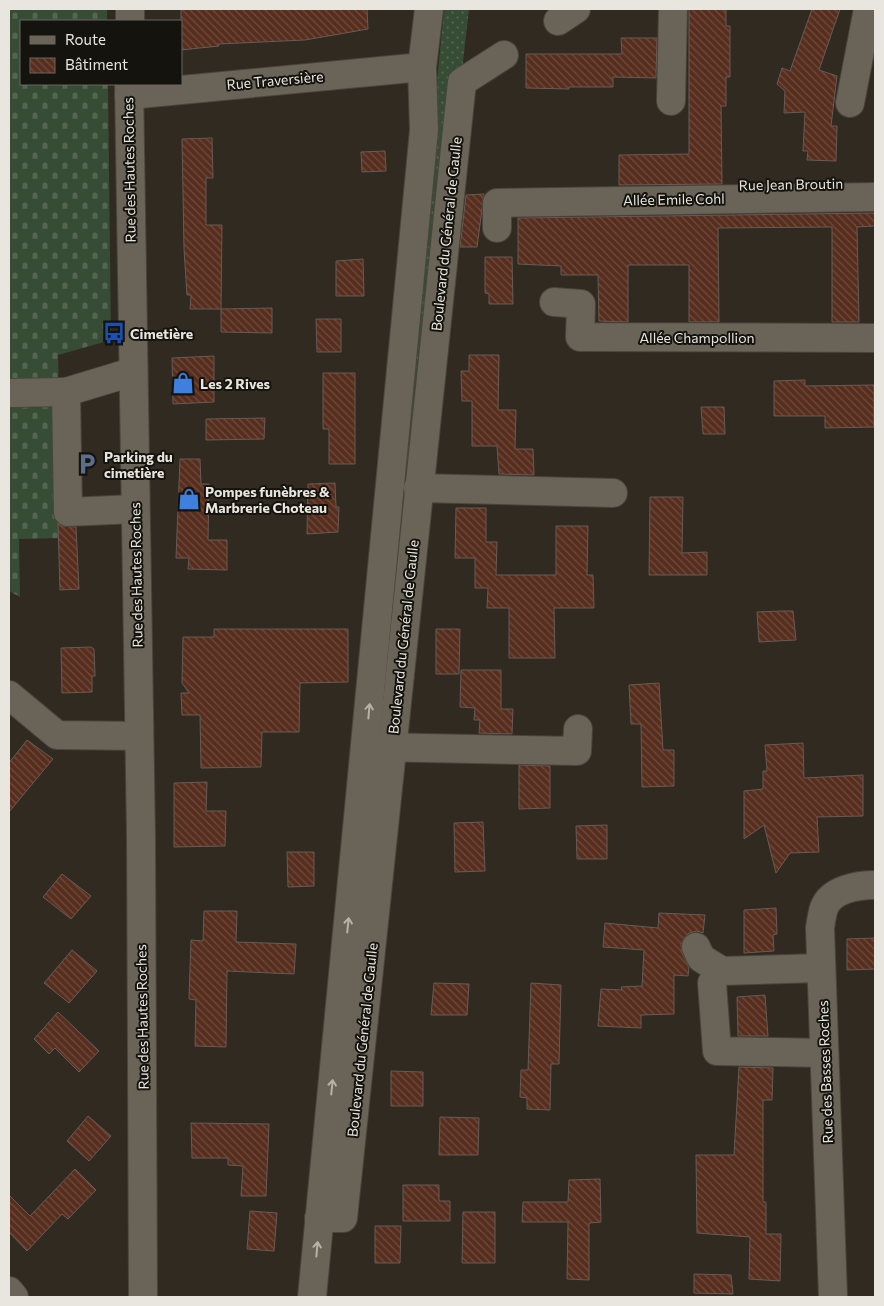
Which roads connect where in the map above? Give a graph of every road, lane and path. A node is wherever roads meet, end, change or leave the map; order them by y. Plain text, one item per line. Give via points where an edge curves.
1 (429, 9) edge
2 (673, 9) edge
3 (868, 9) edge
4 (504, 54) dead end
5 (422, 67) junction
6 (129, 90) edge
7 (672, 101) dead end
8 (850, 103) dead end
9 (875, 182) edge
10 (677, 186) dead end
11 (875, 197) edge
12 (497, 228) dead end
13 (554, 302) dead end
14 (875, 338) edge
15 (132, 372) junction
16 (66, 392) junction
17 (9, 393) edge
18 (418, 488) junction
19 (614, 493) dead end
20 (134, 509) junction
21 (379, 596) junction
22 (407, 599) junction
23 (9, 695) edge
24 (578, 729) dead end
25 (139, 736) junction
26 (379, 747) junction
27 (875, 885) edge
28 (696, 947) dead end
29 (821, 968) junction
30 (712, 984) dead end
31 (824, 1053) junction
32 (9, 1292) edge
33 (14, 1297) edge
34 (143, 1297) edge
35 (312, 1297) edge
36 (833, 1297) edge

1 - 5 street, Boulevard du Général de Gaulle
2 - 7 street
3 - 8 street
4 - 18 street, Boulevard du Général de Gaulle via 462,82
5 - 6 street, Rue Traversière
5 - 21 street, Boulevard du Général de Gaulle via 424,130
6 - 15 street, Rue des Hautes Roches
9 - 10 street, Rue Jean Broutin
11 - 12 street, Allée Emile Cohl via 497,203
13 - 14 street, Allée Champollion via 581,304 580,337
15 - 16 street
15 - 20 street, Rue des Hautes Roches
16 - 17 street
16 - 20 street via 68,512
18 - 19 street
18 - 22 street, Boulevard du Général de Gaulle
20 - 25 street, Rue des Hautes Roches
21 - 22 street
26 -> 21 street, Boulevard du Général de Gaulle
22 - 26 street, Boulevard du Général de Gaulle
23 - 25 street via 58,735
24 - 26 street via 577,751
25 - 34 street, Rue des Hautes Roches
35 -> 26 street, Boulevard du Général de Gaulle via 319,1218 356,971
27 - 29 street, Rue des Basses Roches via 842,890 824,906 820,928
28 - 29 street via 701,958 722,970
29 - 31 street, Rue des Basses Roches
30 - 31 street via 718,1052
31 - 36 street, Rue des Basses Roches
32 - 33 street

